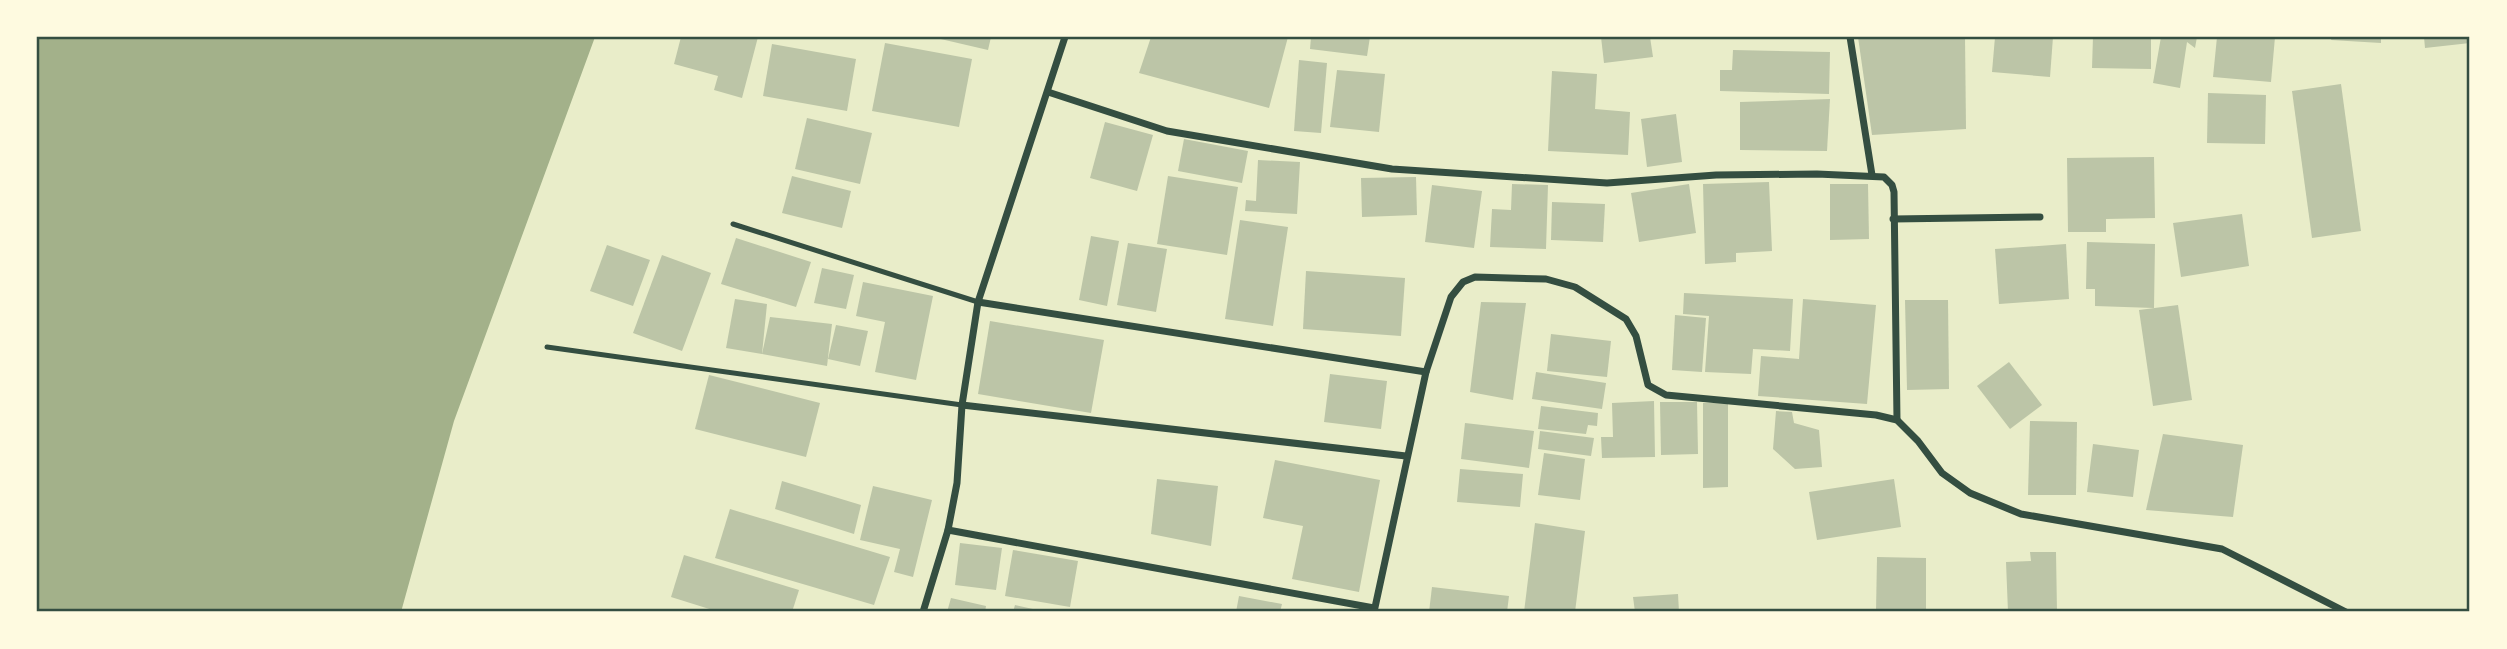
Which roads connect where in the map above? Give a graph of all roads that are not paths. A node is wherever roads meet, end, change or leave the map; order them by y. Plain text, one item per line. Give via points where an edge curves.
1 (1065, 37) edge
2 (1850, 37) edge
3 (1048, 92) junction
4 (1872, 175) junction
5 (2040, 217) dead end
6 (1893, 219) junction
7 (733, 224) dead end
8 (978, 302) junction
9 (547, 347) dead end
10 (1426, 372) junction
11 (962, 405) junction
12 (1898, 420) junction
13 (1406, 456) junction
14 (948, 530) junction
15 (1374, 610) edge
16 (923, 612) edge
17 (2346, 612) edge

1 - 3 street
2 - 4 street
3 - 4 street via 1167,131 1392,169 1607,183 1716,175
3 - 8 street
4 - 6 street via 1884,177 1892,185
5 - 6 street
6 - 12 street
7 - 8 lane
8 - 10 street
8 - 11 street
9 - 11 lane
10 - 12 street via 1451,297 1463,282 1475,277 1546,279 1575,287 1626,319 1636,336 1648,385 1666,395
10 - 13 street
11 - 13 street
11 - 14 street via 957,483
12 - 17 street via 1942,473 1970,493 2021,514 2222,549
13 - 15 street
14 - 15 street
14 - 16 street

